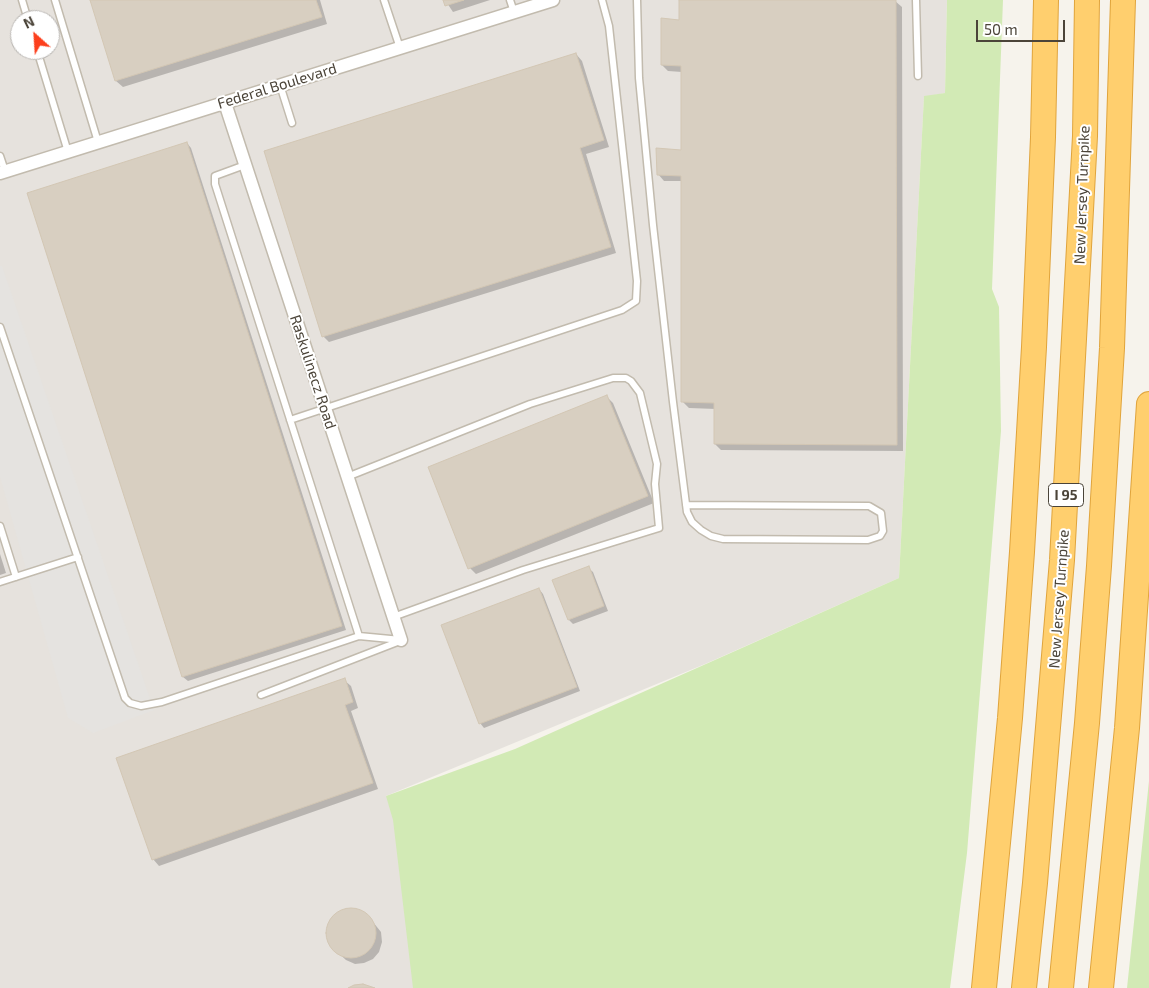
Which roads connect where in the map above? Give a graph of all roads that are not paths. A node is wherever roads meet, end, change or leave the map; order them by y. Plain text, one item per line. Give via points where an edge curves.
1 (55, 0) edge
2 (384, 0) edge
3 (553, 0) edge
4 (602, 0) edge
5 (637, 0) edge
6 (916, 0) edge
7 (1046, 0) edge
8 (1087, 0) edge
9 (1123, 0) edge
10 (512, 6) edge
11 (400, 48) junction
12 (40, 60) edge
13 (918, 76) dead end
14 (280, 85) junction
15 (224, 103) junction
16 (292, 123) dead end
17 (98, 142) junction
18 (68, 152) junction
19 (0, 156) edge
20 (245, 165) junction
21 (2, 172) edge
22 (0, 327) edge
23 (1149, 404) edge
24 (325, 408) junction
25 (290, 420) junction
26 (347, 477) junction
27 (686, 505) junction
28 (0, 526) edge
29 (78, 557) junction
30 (16, 576) junction
31 (0, 582) edge
32 (393, 617) junction
33 (359, 636) junction
34 (401, 640) junction
35 (261, 695) dead end
36 (984, 988) edge
37 (1024, 988) edge
38 (1061, 988) edge
39 (1101, 988) edge

1 - 17 lane
2 - 11 lane
3 - 10 street, Federal Boulevard
4 - 24 lane via 609,26 637,281 636,301 622,310
5 - 27 lane via 639,78 653,225
6 - 13 lane
7 - 36 highway, I 95 via 1043,137 1024,533
8 - 37 highway, New Jersey Turnpike / I 95 via 1085,136 1062,560
9 - 38 highway, I 95 via 1112,348 1103,497 1087,723
10 - 11 street, Federal Boulevard
11 - 14 street, Federal Boulevard
12 - 18 lane
14 - 15 street, Federal Boulevard
14 - 16 lane
15 - 17 street, Federal Boulevard
15 - 20 street, Raskulinecz Road
17 - 18 street, Federal Boulevard
18 - 21 street, Federal Boulevard
19 - 21 lane
20 - 24 street, Raskulinecz Road
20 - 25 lane via 215,176 214,184
22 - 29 lane
23 - 39 highway via 1127,728
24 - 25 lane
24 - 26 street, Raskulinecz Road
25 - 33 lane
26 - 32 street, Raskulinecz Road
26 - 32 lane via 530,404 613,378 626,378 640,393 657,464 655,484 659,528 523,570
27 - 27 lane via 692,522 712,536 724,539 868,540 880,536 883,531 881,512 868,506
28 - 30 lane
29 - 30 lane
29 - 33 lane via 125,698 130,703 142,706 162,702
30 - 31 lane
32 - 34 street, Raskulinecz Road
33 - 34 lane
34 - 35 lane

